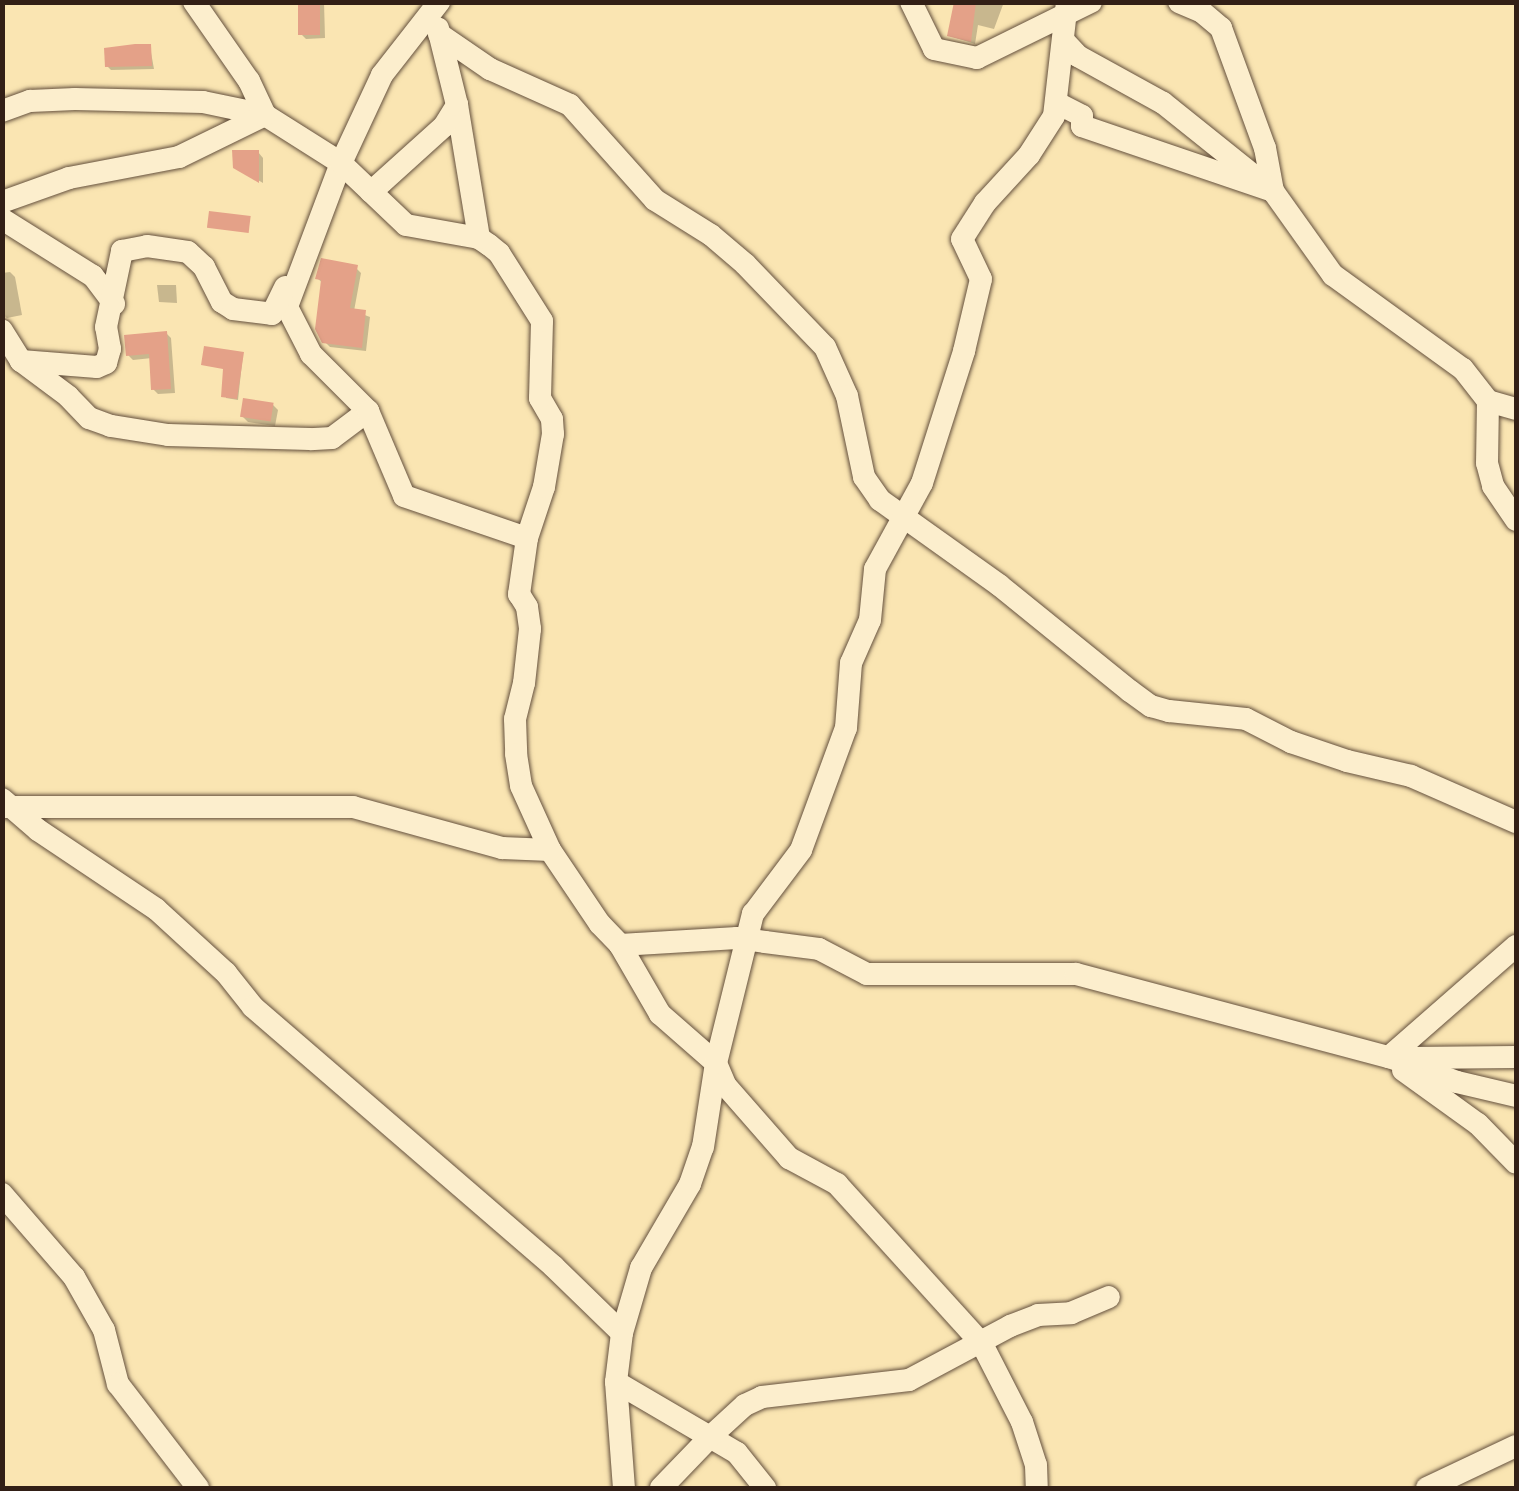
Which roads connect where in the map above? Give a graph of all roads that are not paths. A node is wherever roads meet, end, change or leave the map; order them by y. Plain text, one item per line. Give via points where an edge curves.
1 (194, 2) edge
2 (911, 2) edge
3 (1091, 2) edge
4 (1179, 2) edge
5 (437, 15) edge
6 (1064, 20) edge
7 (1057, 103) junction
8 (457, 105) junction
9 (4, 108) edge
10 (264, 115) junction
11 (342, 163) junction
12 (1273, 191) junction
13 (372, 192) junction
14 (2, 202) edge
15 (2, 219) edge
16 (479, 238) junction
17 (298, 271) junction
18 (114, 304) junction
19 (2, 331) edge
20 (12, 360) edge
21 (1488, 401) junction
22 (1516, 409) edge
23 (368, 412) junction
24 (900, 518) junction
25 (1516, 520) edge
26 (528, 538) junction
27 (5, 805) edge
28 (1516, 822) edge
29 (550, 850) junction
30 (750, 940) junction
31 (620, 944) junction
32 (1516, 946) edge
33 (1389, 1057) junction
34 (1516, 1058) edge
35 (716, 1062) junction
36 (1516, 1096) edge
37 (1516, 1163) edge
38 (2, 1194) edge
39 (1109, 1297) dead end
40 (622, 1333) junction
41 (982, 1344) junction
42 (616, 1382) junction
43 (710, 1436) junction
44 (1516, 1446) edge
45 (201, 1486) edge
46 (624, 1488) edge
47 (661, 1488) edge
48 (766, 1488) edge
49 (1037, 1488) edge
50 (1426, 1488) edge

1 - 10 street via 249,81
2 - 6 street via 934,49 957,57 978,58
3 - 6 street
4 - 12 street via 1221,28
5 - 8 street
5 - 11 street via 382,75
5 - 24 street via 490,70 570,105 655,200 711,234 825,347 864,477
6 - 7 street
6 - 12 street via 1078,56 1164,103
7 - 12 street via 1082,116 1082,126
7 - 24 street via 1029,155 962,239 981,278 922,483
8 - 13 street via 444,126
8 - 16 street
9 - 10 street via 75,98 203,102
10 - 11 street
10 - 14 street via 179,157 69,178
11 - 13 street
11 - 17 street
12 - 21 street via 1333,276 1463,368
13 - 16 street via 406,225
15 - 18 street via 92,276
16 - 26 street via 500,254 542,321 540,398 553,434
17 - 18 street via 272,314 262,315 222,302 188,252 147,246 122,251
17 - 23 street via 286,307 300,337
18 - 20 street via 106,363
19 - 20 street
20 - 23 street via 89,418 168,436 332,438
21 - 22 street
21 - 25 street via 1487,463 1493,486
23 - 26 street via 404,496
24 - 28 street via 1000,585 1151,706 1246,719 1310,748 1411,776
24 - 30 street via 875,568 870,620 851,664 846,728 801,850 753,914
26 - 29 street via 519,594 530,629 514,719 516,754 520,786
27 - 29 street via 353,806 502,848
27 - 40 street via 156,909 226,973 252,1007 554,1266
29 - 31 street
30 - 31 street
30 - 33 street via 818,949 868,974 1076,974
30 - 35 street
31 - 35 street via 660,1014
32 - 33 street
33 - 34 street
33 - 36 street
33 - 37 street via 1478,1124
35 - 40 street via 690,1184 641,1268
35 - 41 street via 726,1086 789,1158 836,1184
38 - 45 street via 74,1277 104,1330 118,1384
39 - 41 street via 1071,1313 1038,1315
40 - 42 street
41 - 43 street via 909,1380 762,1397
41 - 49 street via 1022,1422
42 - 43 street
42 - 46 street
43 - 47 street
43 - 48 street via 737,1453
44 - 50 street

